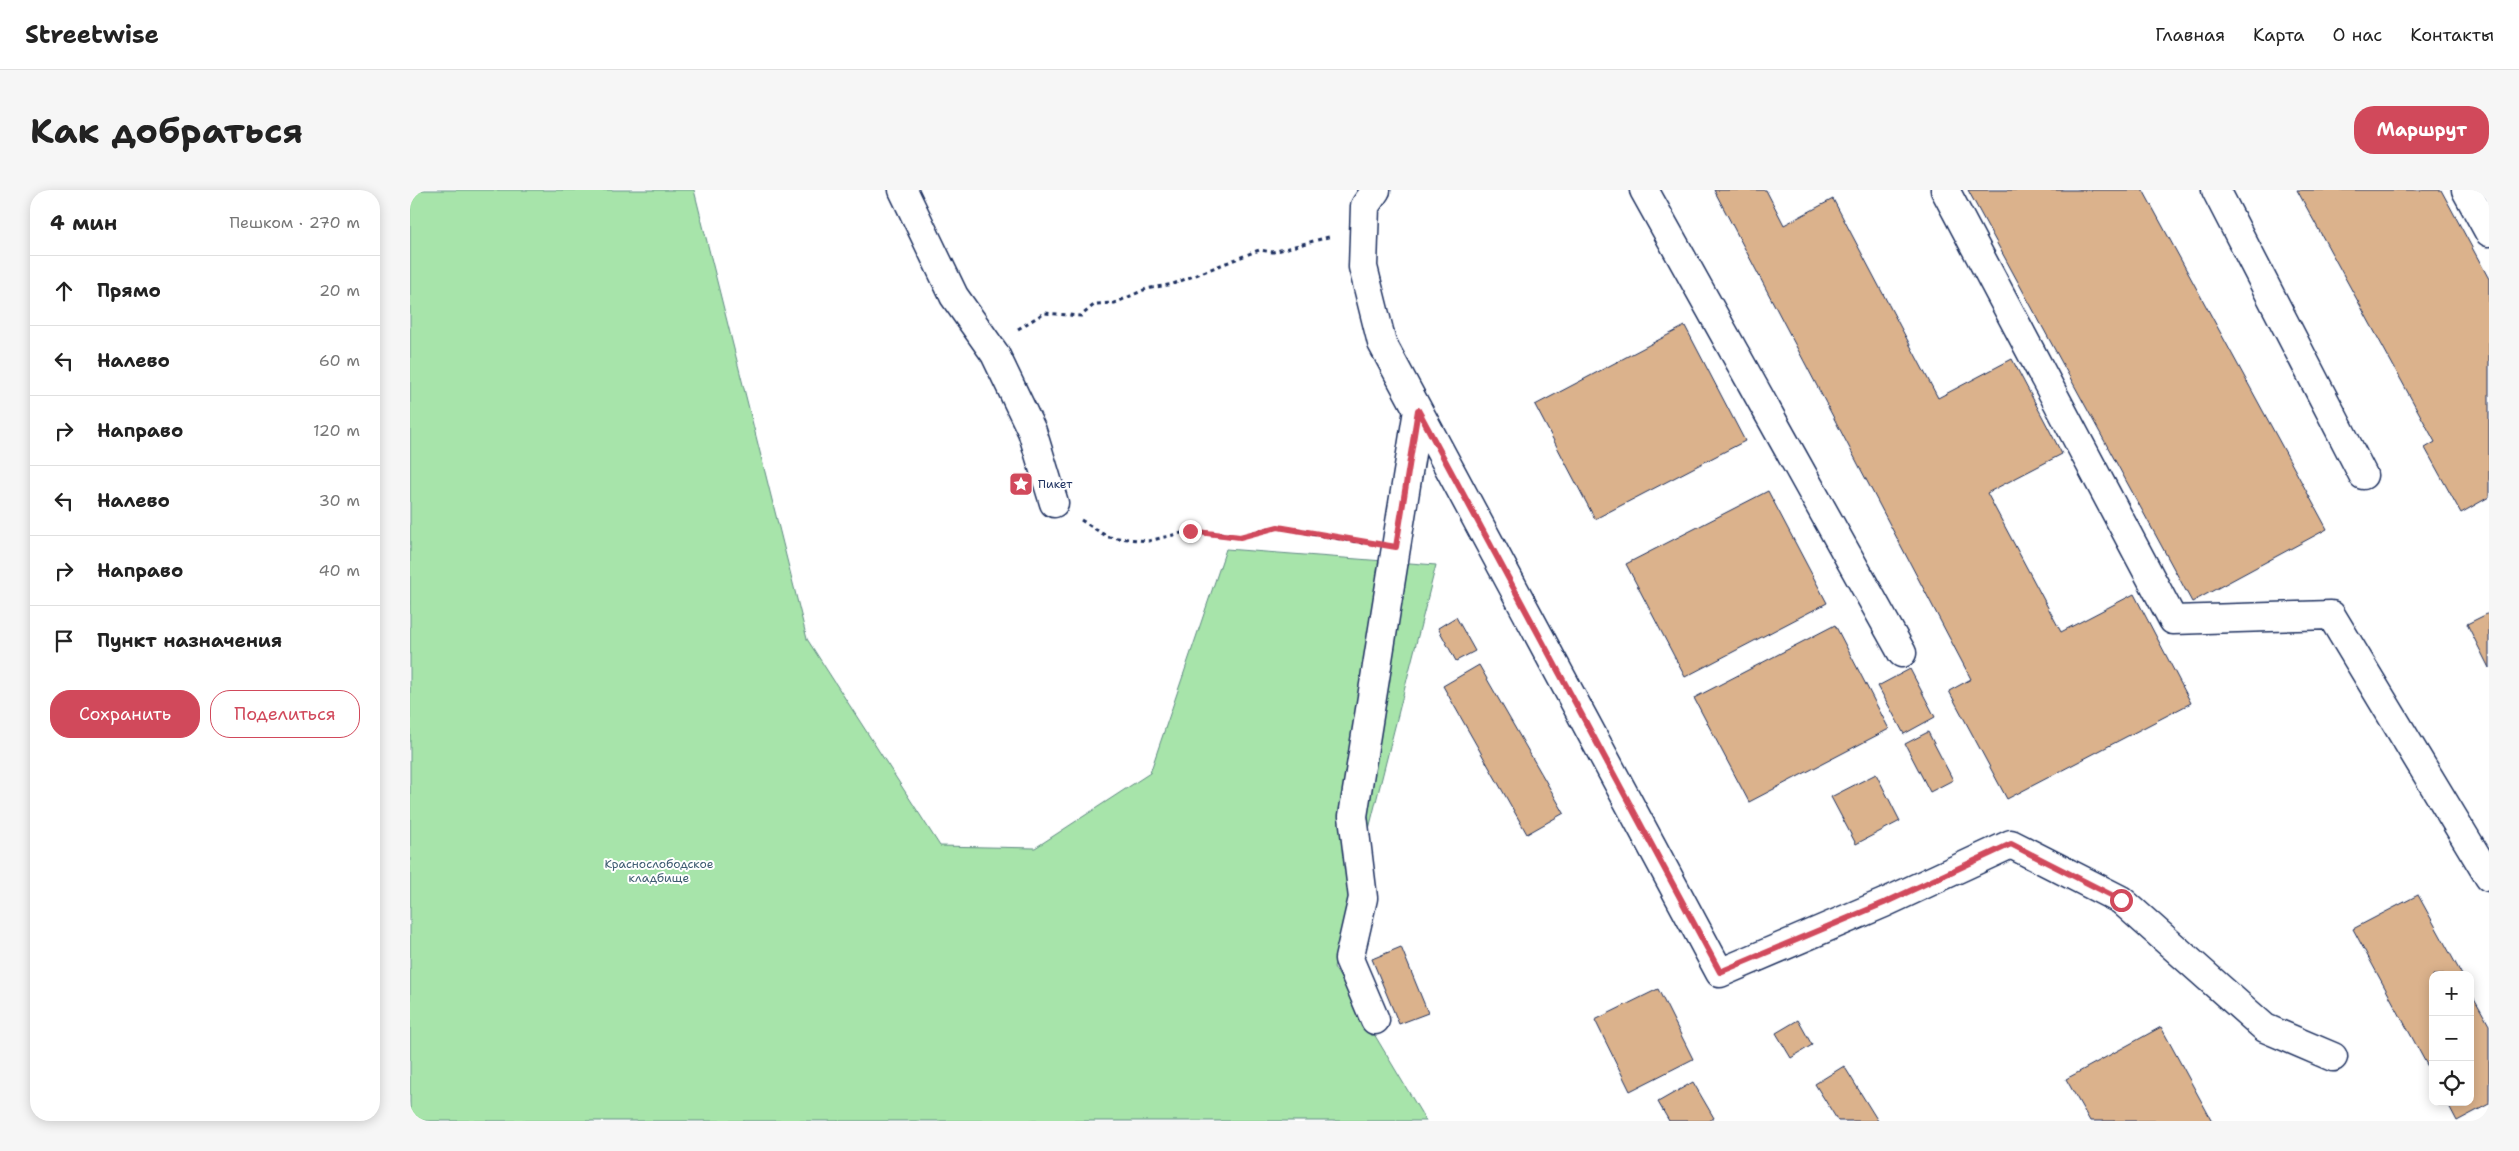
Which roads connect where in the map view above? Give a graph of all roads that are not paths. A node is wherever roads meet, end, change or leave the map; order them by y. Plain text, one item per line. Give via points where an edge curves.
1 (903, 190) edge
2 (1376, 190) edge
3 (1644, 190) edge
4 (1945, 190) edge
5 (2216, 190) edge
6 (2466, 190) edge
7 (2489, 232) edge
8 (1418, 410) junction
9 (2363, 476) dead end
10 (1054, 503) road end
11 (1902, 653) dead end
12 (2489, 877) edge
13 (1375, 1020) dead end
14 (2333, 1057) dead end

1 - 10 lane via 954,296 996,354 1032,431
2 - 8 lane via 1365,206 1363,268 1382,344
3 - 11 lane
4 - 12 lane via 2173,620 2331,615
5 - 9 lane
6 - 7 lane
8 - 13 lane via 1353,816 1363,898 1349,959
8 - 14 lane via 1720,972 1884,903 2011,844 2121,900 2266,1028

